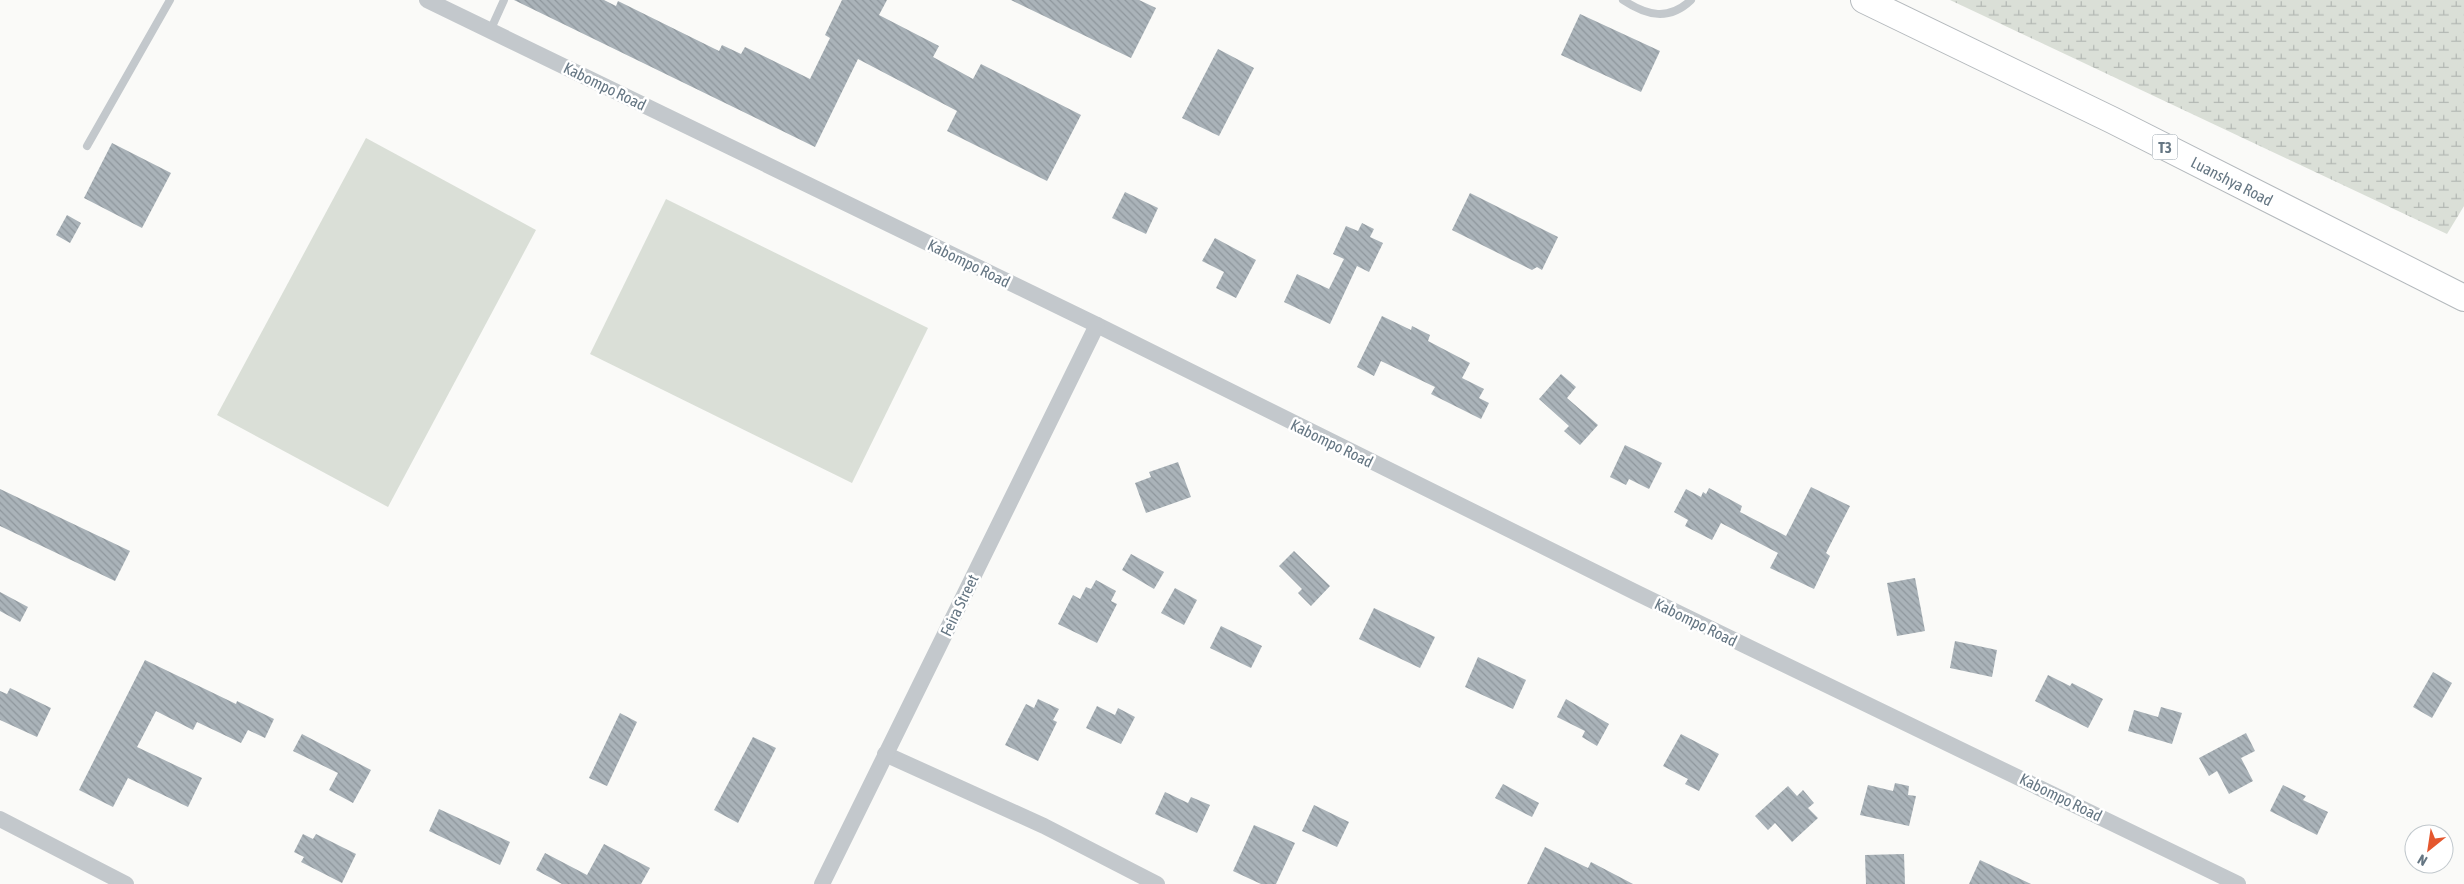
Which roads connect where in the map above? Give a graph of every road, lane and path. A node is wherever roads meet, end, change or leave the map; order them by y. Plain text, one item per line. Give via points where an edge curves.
1 (170, 0) edge
2 (427, 0) edge
3 (504, 0) edge
4 (1623, 0) edge
5 (1691, 0) edge
6 (1864, 0) edge
7 (490, 31) junction
8 (87, 146) dead end
9 (2464, 298) edge
10 (1097, 325) junction
11 (885, 754) junction
12 (0, 819) edge
13 (126, 884) edge
14 (822, 884) edge
15 (1157, 884) edge
16 (2238, 884) edge

1 - 8 lane
2 - 7 street, Kabompo Road
3 - 7 lane
4 - 5 lane via 1660,16 1681,10
6 - 9 highway, Luanshya Road / T3 via 2112,120
7 - 10 street, Kabompo Road
10 - 11 street, Feira Street
10 - 16 street, Kabompo Road via 1639,594
11 - 14 street, Feira Street
11 - 15 street via 1044,826
12 - 13 street

